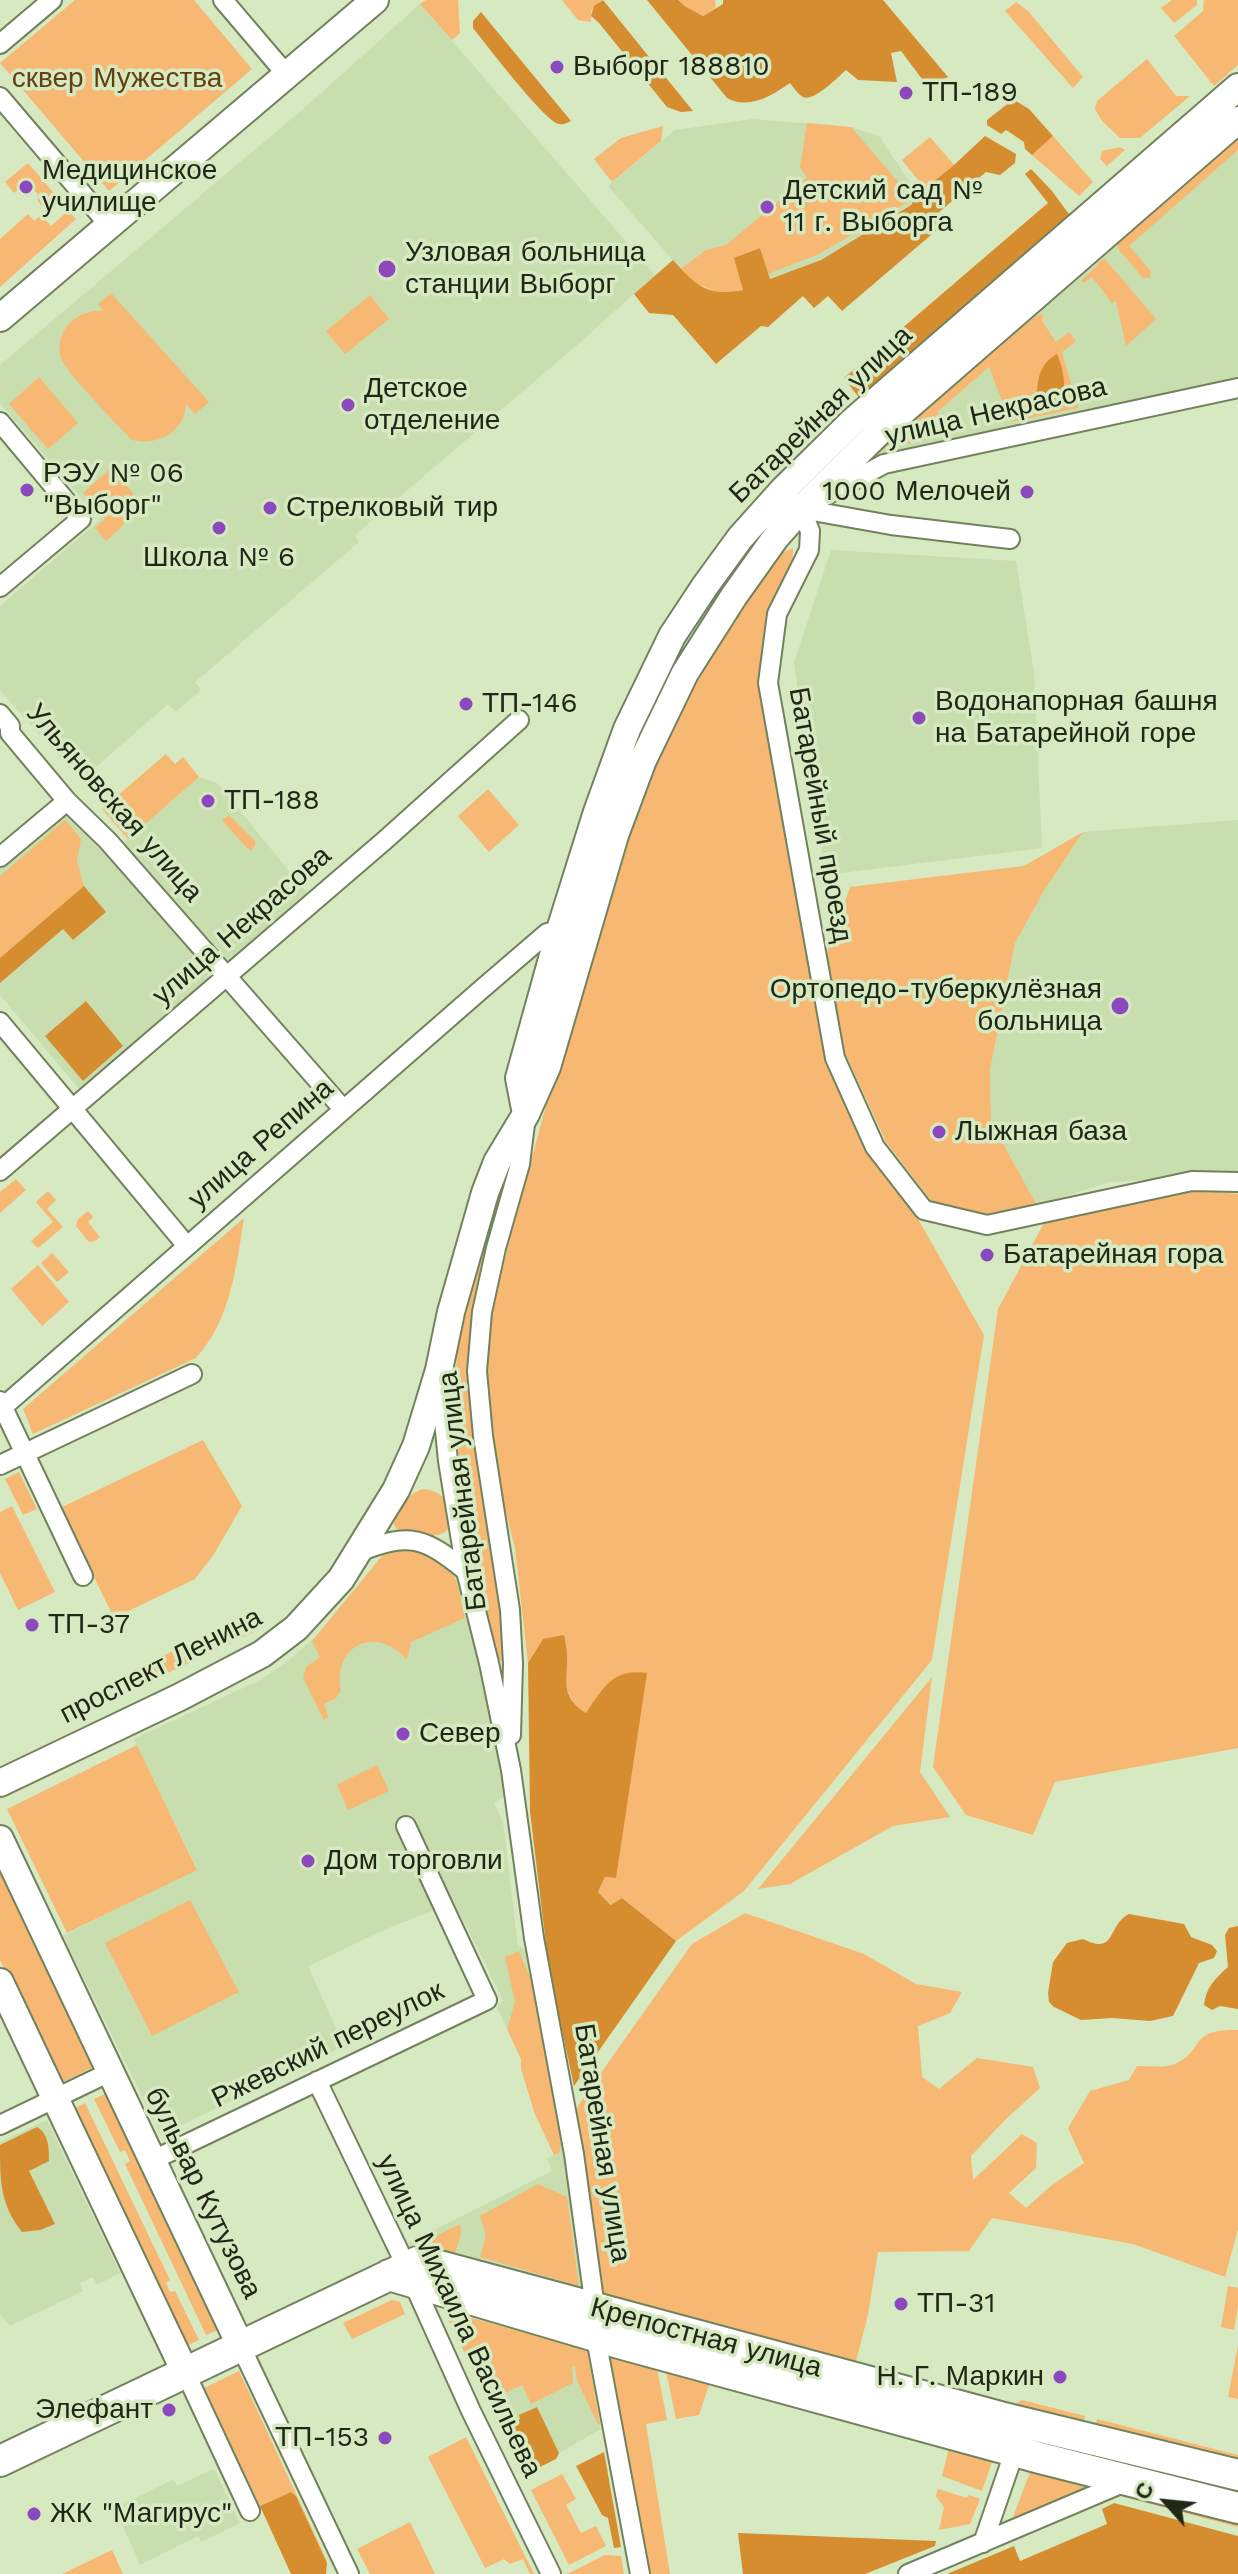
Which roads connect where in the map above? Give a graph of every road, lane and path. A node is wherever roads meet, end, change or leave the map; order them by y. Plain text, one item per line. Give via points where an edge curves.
1 (52, 0) edge
2 (223, 0) edge
3 (375, 0) edge
4 (0, 44) edge
5 (286, 74) junction
6 (0, 97) edge
7 (1233, 108) edge
8 (109, 225) junction
9 (0, 318) edge
10 (1238, 388) edge
11 (0, 422) edge
12 (783, 490) junction
13 (801, 509) junction
14 (1010, 539) dead end
15 (0, 587) edge
16 (0, 714) edge
17 (519, 720) dead end
18 (67, 801) junction
19 (0, 857) edge
20 (560, 930) junction
21 (227, 976) junction
22 (0, 1022) edge
23 (73, 1109) junction
24 (343, 1109) junction
25 (526, 1114) junction
26 (0, 1171) edge
27 (1238, 1182) edge
28 (187, 1246) junction
29 (439, 1370) junction
30 (192, 1374) dead end
31 (1, 1404) edge
32 (416, 1446) junction
33 (24, 1453) junction
34 (448, 1461) junction
35 (0, 1465) edge
36 (359, 1552) junction
37 (466, 1571) junction
38 (83, 1576) dead end
39 (511, 1770) junction
40 (0, 1783) edge
41 (406, 1826) dead end
42 (0, 1839) edge
43 (0, 1982) edge
44 (110, 2072) junction
45 (317, 2081) junction
46 (55, 2099) junction
47 (0, 2125) edge
48 (151, 2161) junction
49 (402, 2275) junction
50 (596, 2322) junction
51 (241, 2347) junction
52 (186, 2374) junction
53 (1019, 2436) junction
54 (0, 2461) edge
55 (1238, 2475) edge
56 (1130, 2480) junction
57 (1238, 2508) edge
58 (250, 2511) dead end
59 (983, 2543) junction
60 (349, 2574) edge
61 (551, 2574) edge
62 (640, 2574) edge
63 (908, 2574) edge

1 - 4 street
2 - 5 street
3 - 5 street
5 - 8 street
6 - 8 street
7 - 12 street, Батарейная улица via 853,421
7 - 13 street, Батарейная улица
8 - 9 street
10 - 13 street, улица Некрасова via 884,464
11 - 15 street via 81,519
12 - 13 street
12 - 20 street, Батарейная улица via 737,543 672,636 627,729
13 - 14 street
13 - 25 street, Батарейная улица via 725,609 685,673 643,760 615,835 547,1067
13 - 27 street, Батарейный проезд via 810,531 809,550 777,614 768,683 835,1058 875,1147 924,1210 987,1225 1192,1181
16 - 18 street, Ульяновская улица
17 - 21 street, улица Некрасова
18 - 19 street
18 - 21 street, Ульяновская улица
20 - 24 street, улица Репина via 547,933
20 - 25 street, Батарейная улица via 519,1078
21 - 23 street, улица Некрасова
21 - 24 street, Ульяновская улица
22 - 23 street
23 - 26 street, улица Некрасова
23 - 28 street
24 - 28 street, улица Репина
25 - 29 street, Батарейная улица via 485,1193
25 - 39 street, Батарейная улица via 520,1164 482,1312 477,1371 510,1610
28 - 31 street, улица Репина
29 - 32 street, проспект Ленина
29 - 34 street, Батарейная улица
30 - 33 street
31 - 33 street
32 - 34 street
32 - 36 street, проспект Ленина
33 - 35 street
33 - 38 street
34 - 37 street, Батарейная улица
36 - 37 street via 386,1541 415,1540
36 - 40 street, проспект Ленина via 310,1614 262,1654
37 - 39 street, Батарейная улица
39 - 50 street, Батарейная улица via 524,1878 567,2107
41 - 45 street, Ржевский переулок via 487,2000
42 - 44 street, бульвар Кутузова
43 - 46 street
44 - 46 street
44 - 48 street, бульвар Кутузова
45 - 48 street, Ржевский переулок
45 - 49 street, улица Михаила Васильева
46 - 47 street
46 - 52 street
48 - 51 street, бульвар Кутузова
49 - 50 main road, Крепостная улица
49 - 51 main road
49 - 61 street, улица Михаила Васильева
50 - 53 main road, Крепостная улица
50 - 62 street, Батарейная улица
51 - 52 main road
51 - 60 street, бульвар Кутузова
52 - 54 main road
52 - 58 street
53 - 55 main road
53 - 56 main road
53 - 59 street
56 - 57 main road
56 - 59 street
59 - 63 street

